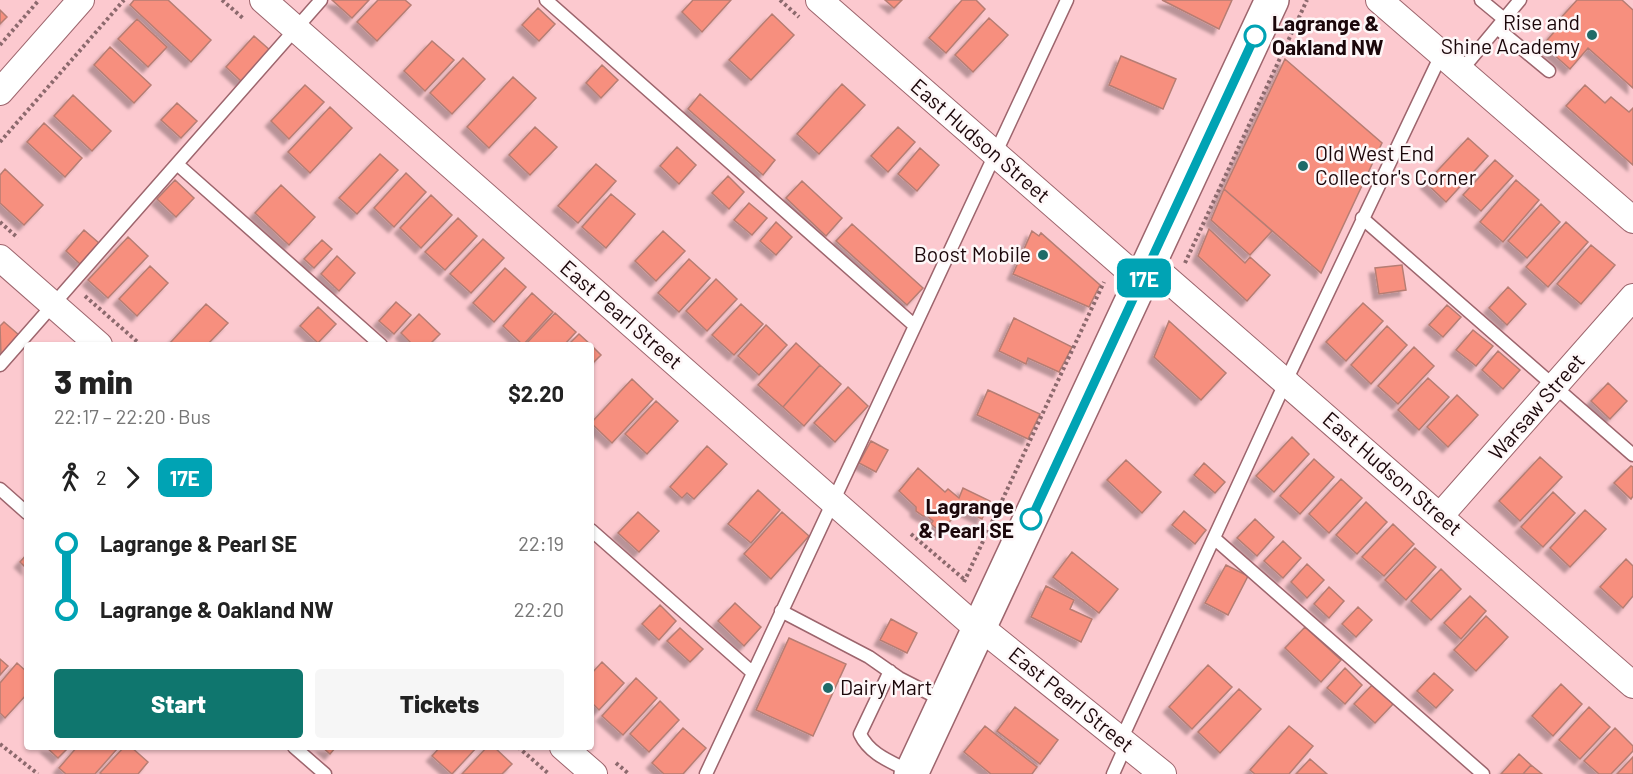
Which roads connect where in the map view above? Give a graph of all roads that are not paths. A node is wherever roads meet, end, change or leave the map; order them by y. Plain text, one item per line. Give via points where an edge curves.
1 (81, 0) edge
2 (263, 0) edge
3 (321, 0) edge
4 (546, 0) edge
5 (819, 0) edge
6 (1066, 0) edge
7 (1272, 0) edge
8 (1378, 0) edge
9 (1481, 0) edge
10 (1520, 0) edge
11 (1500, 23) junction
12 (296, 28) junction
13 (1441, 55) junction
14 (1549, 71) dead end
15 (1460, 72) junction
16 (0, 93) edge
17 (994, 154) junction
18 (177, 164) junction
19 (1362, 218) junction
20 (1633, 220) edge
21 (0, 258) edge
22 (1146, 273) junction
23 (1633, 297) edge
24 (53, 305) junction
25 (915, 326) junction
26 (96, 342) edge
27 (378, 342) edge
28 (0, 365) edge
29 (1286, 381) junction
30 (1554, 387) junction
31 (1633, 455) edge
32 (0, 489) edge
33 (832, 500) junction
34 (24, 510) edge
35 (1440, 516) junction
36 (594, 533) edge
37 (1215, 538) junction
38 (781, 610) junction
39 (979, 628) junction
40 (890, 671) junction
41 (753, 673) junction
42 (1633, 685) edge
43 (945, 701) junction
44 (1124, 742) junction
45 (297, 750) edge
46 (566, 750) edge
47 (912, 773) edge
48 (325, 774) edge
49 (594, 774) edge
50 (706, 774) edge
51 (1113, 774) edge
52 (1163, 774) edge
53 (1483, 774) edge

1 - 16 street
2 - 12 street, East Pearl Street
3 - 12 lane
4 - 25 lane
5 - 17 street, East Hudson Street
6 - 17 lane
7 - 22 main road
8 - 13 street
9 - 11 lane
10 - 11 lane
11 - 14 lane
11 - 15 lane
12 - 18 lane
12 - 33 street, East Pearl Street
13 - 15 street
13 - 19 lane
15 - 20 street
17 - 22 street, East Hudson Street via 1115,259
17 - 25 lane
18 - 24 lane
18 - 27 lane
19 - 29 lane
19 - 30 lane
21 - 24 street
22 - 29 street, East Hudson Street
22 - 39 main road
23 - 30 street, Warsaw Street
24 - 26 street
24 - 28 lane
25 - 33 lane
29 - 35 street, East Hudson Street
29 - 37 lane
30 - 31 lane
30 - 35 street, Warsaw Street
32 - 34 lane
33 - 38 lane
33 - 39 street, East Pearl Street
35 - 42 street, East Hudson Street
36 - 41 lane
37 - 44 lane
37 - 53 lane
38 - 40 lane
38 - 41 lane
39 - 43 main road
39 - 44 street, East Pearl Street
40 - 43 lane
40 - 47 lane via 860,735 872,751
41 - 50 lane
43 - 47 main road
44 - 51 lane
44 - 52 street, East Pearl Street
45 - 48 lane
46 - 49 street

